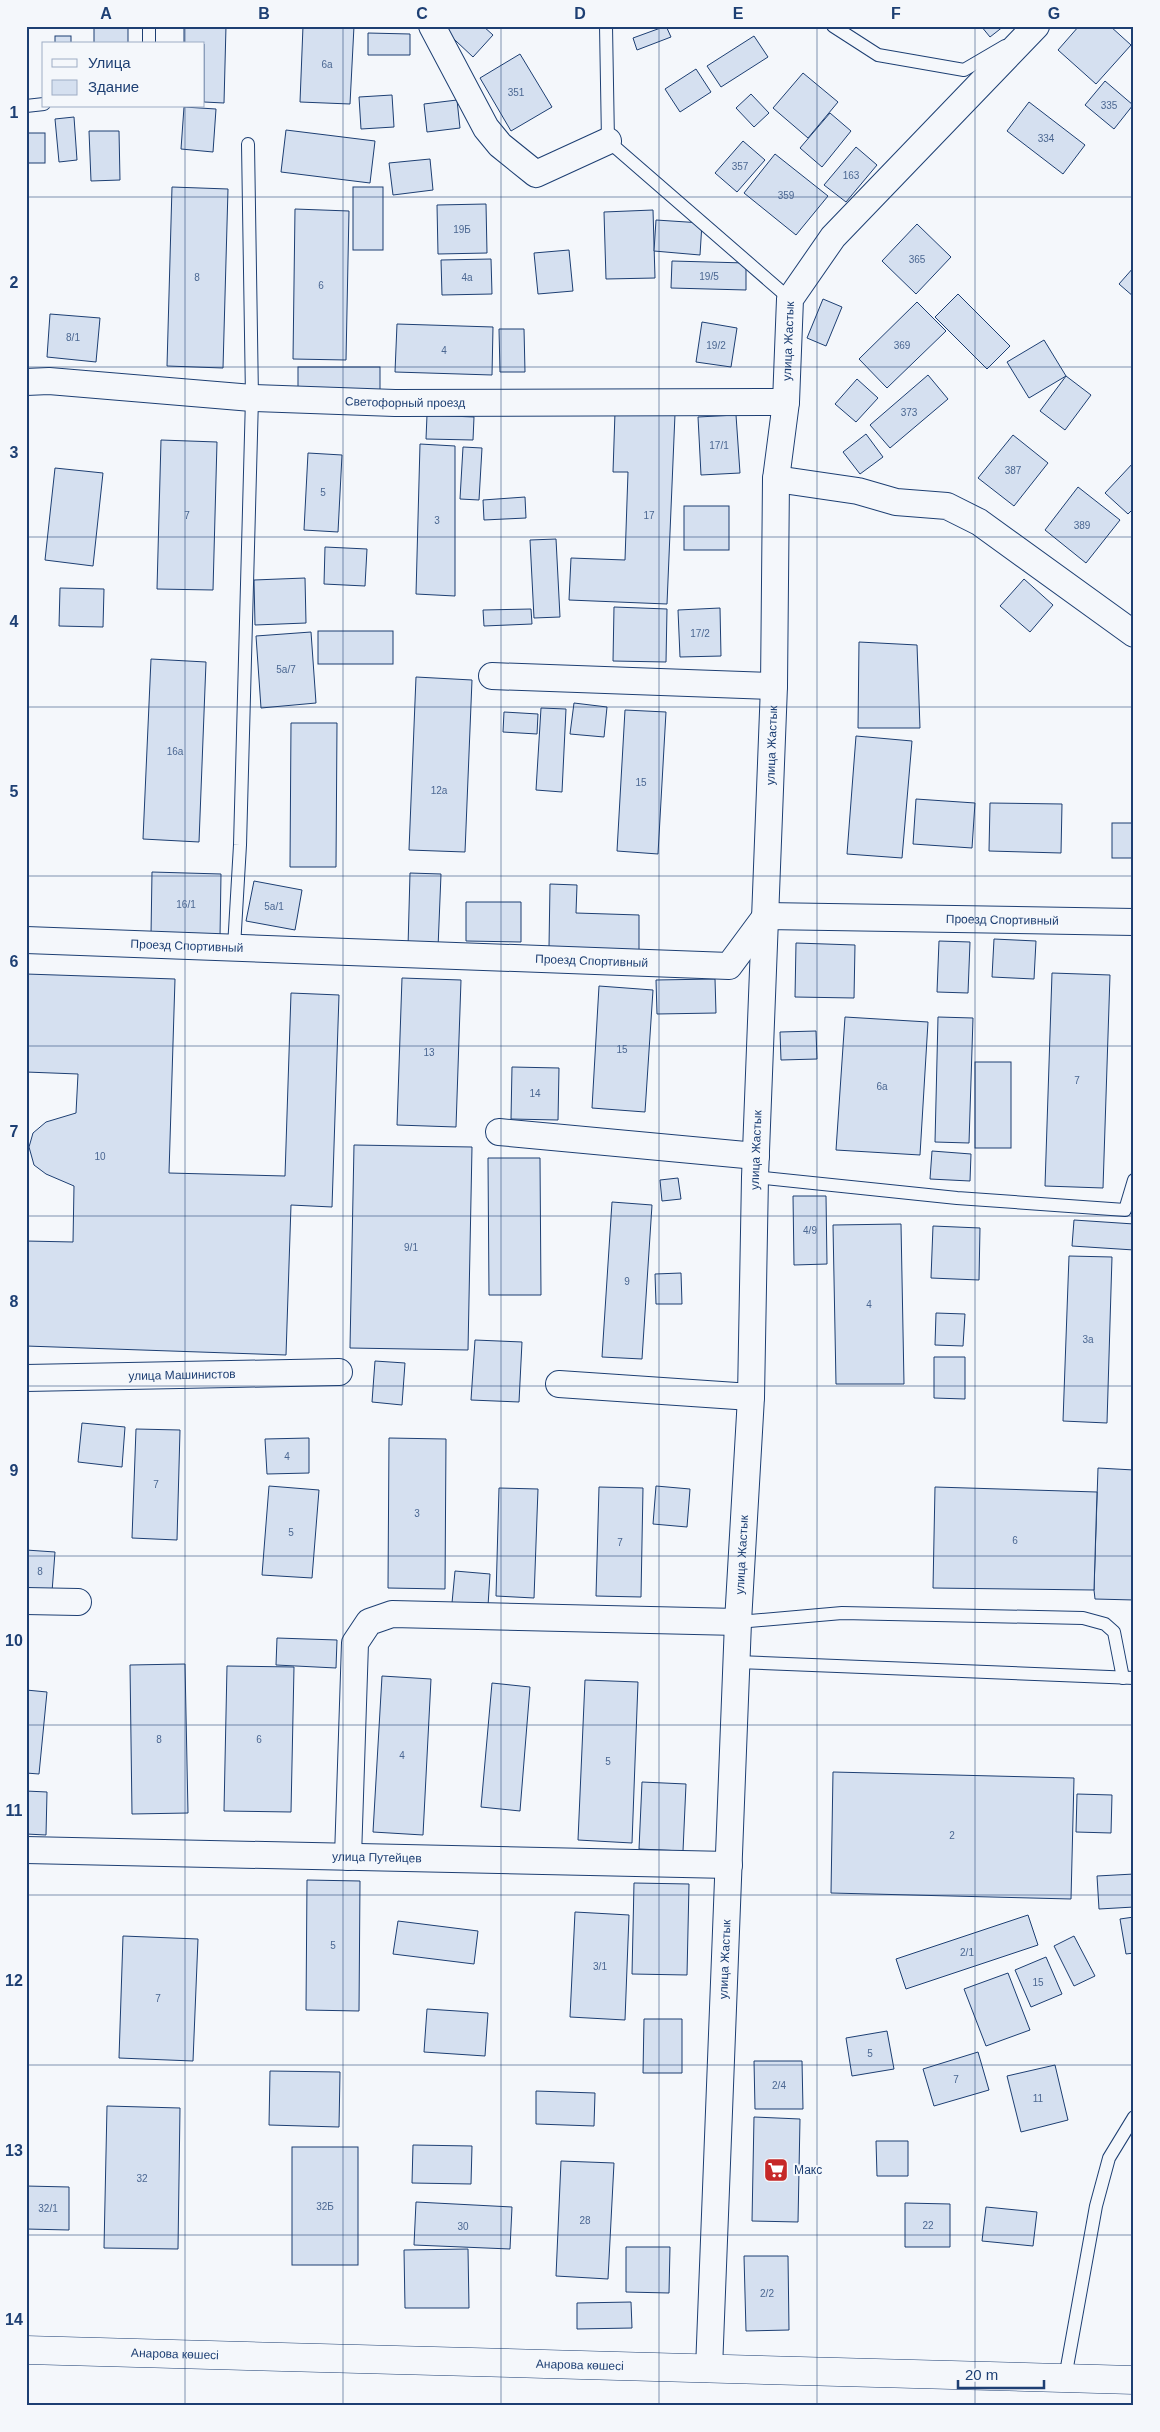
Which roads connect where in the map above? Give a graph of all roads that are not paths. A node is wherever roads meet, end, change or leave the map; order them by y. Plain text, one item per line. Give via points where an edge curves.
1 (149, 26) edge
2 (432, 26) edge
3 (606, 26) edge
4 (833, 26) edge
5 (1034, 29) edge
6 (149, 42) edge
7 (42, 104) edge
8 (26, 106) edge
9 (608, 141) junction
10 (248, 144) dead end
11 (790, 299) junction
12 (26, 382) edge
13 (252, 398) junction
14 (786, 402) junction
15 (776, 479) junction
16 (1134, 634) edge
17 (492, 676) dead end
18 (774, 686) junction
19 (766, 916) junction
20 (1134, 922) edge
21 (26, 940) edge
22 (234, 948) junction
23 (499, 1132) dead end
24 (756, 1166) junction
25 (1134, 1180) edge
26 (339, 1372) dead end
27 (26, 1378) edge
28 (559, 1384) dead end
29 (751, 1397) junction
30 (26, 1601) edge
31 (78, 1602) dead end
32 (738, 1622) junction
33 (737, 1662) junction
34 (1129, 1678) edge
35 (26, 1850) edge
36 (348, 1857) junction
37 (729, 1865) junction
38 (1134, 2117) edge
39 (26, 2350) edge
40 (709, 2369) junction
41 (1065, 2378) junction
42 (1134, 2380) edge

1 - 6 lane
2 - 9 street via 486,128 500,145 536,174
3 - 9 lane
4 - 5 lane via 878,55 964,70
5 - 11 street, улица Жастык via 833,237
7 - 8 lane
9 - 11 lane
10 - 13 lane
11 - 14 street, улица Жастык
12 - 13 street, Светофорный проезд via 49,381
13 - 14 street, Светофорный проезд via 395,404
13 - 22 lane via 240,845
14 - 15 street, улица Жастык
15 - 16 street via 858,491 896,502 947,506 979,522
15 - 18 street, улица Жастык
17 - 18 street
18 - 19 street, улица Жастык
19 - 20 street, Проезд Спортивный
19 - 22 street, Проезд Спортивный via 728,966
19 - 24 street, улица Жастык
21 - 22 street, Проезд Спортивный
23 - 24 street
24 - 25 lane via 957,1198 1125,1210
24 - 29 street, улица Жастык
26 - 27 street, улица Машинистов
28 - 29 street
29 - 32 street, улица Жастык
30 - 31 street
32 - 33 street, улица Жастык
32 - 34 lane via 842,1613 1083,1618 1104,1624 1114,1632
32 - 36 street via 392,1614 369,1622 356,1643
33 - 34 lane
33 - 37 street, улица Жастык
35 - 36 street, улица Путейцев
36 - 37 street, улица Путейцев
37 - 40 street, улица Жастык
38 - 41 lane via 1109,2158 1096,2206
39 - 40 street, Анарова көшесі
40 - 41 street, Анарова көшесі
41 - 42 street, Анарова көшесі

